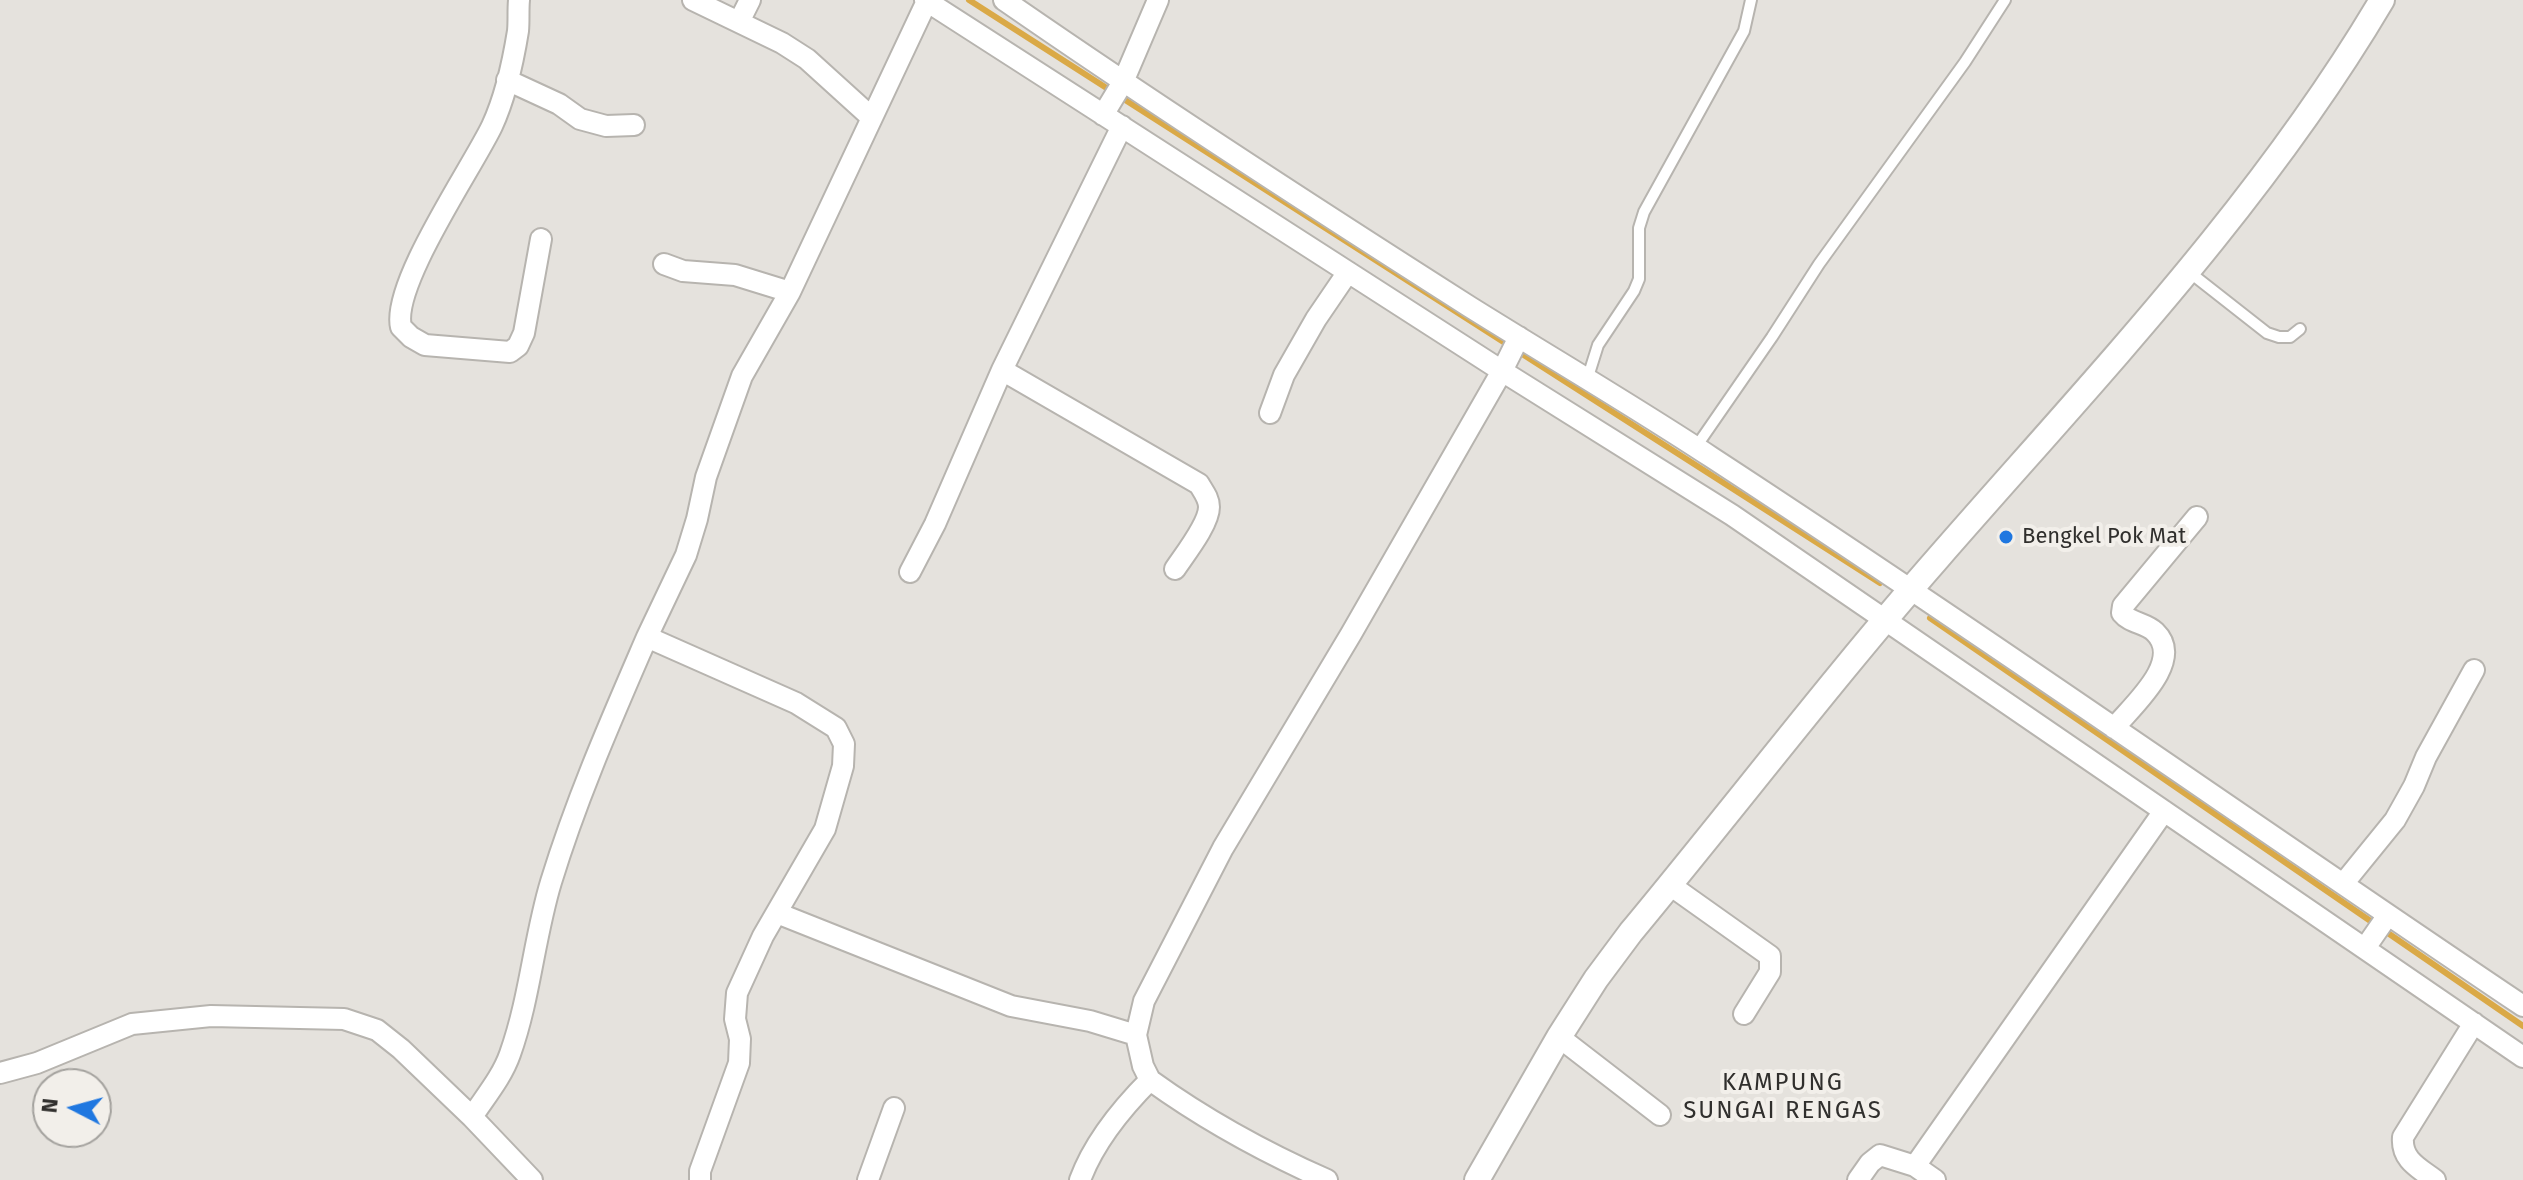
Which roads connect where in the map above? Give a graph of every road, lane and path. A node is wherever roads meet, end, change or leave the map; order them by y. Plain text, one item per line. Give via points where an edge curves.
1 (519, 0) edge
2 (693, 0) edge
3 (750, 0) edge
4 (1004, 0) edge
5 (1158, 0) edge
6 (1751, 0) edge
7 (2005, 0) edge
8 (2382, 0) edge
9 (926, 1) edge
10 (739, 22) junction
11 (507, 80) junction
12 (1113, 98) junction
13 (871, 117) junction
14 (634, 125) dead end
15 (1122, 126) junction
16 (541, 239) dead end
17 (664, 264) dead end
18 (2188, 271) junction
19 (1348, 272) junction
20 (790, 292) junction
21 (2300, 329) dead end
22 (1511, 354) junction
23 (1002, 370) junction
24 (1587, 380) junction
25 (1270, 413) dead end
26 (1696, 447) junction
27 (2197, 517) dead end
28 (1175, 569) dead end
29 (910, 572) dead end
30 (1912, 588) junction
31 (1885, 619) junction
32 (647, 637) junction
33 (2474, 670) dead end
34 (2114, 728) junction
35 (2164, 811) junction
36 (2343, 884) junction
37 (1670, 885) junction
38 (777, 913) junction
39 (2386, 917) junction
40 (2366, 946) junction
41 (2523, 1006) edge
42 (1744, 1014) dead end
43 (2474, 1023) junction
44 (1136, 1035) junction
45 (1559, 1037) junction
46 (2523, 1057) edge
47 (0, 1073) edge
48 (1150, 1080) junction
49 (894, 1108) dead end
50 (1660, 1115) dead end
51 (472, 1117) junction
52 (1089, 1156) junction
53 (1915, 1166) junction
54 (532, 1180) edge
55 (700, 1180) edge
56 (868, 1180) edge
57 (1068, 1180) edge
58 (1080, 1180) edge
59 (1327, 1180) edge
60 (1477, 1180) edge
61 (1858, 1180) edge
62 (1935, 1180) edge
63 (2435, 1180) edge

1 - 11 street
2 - 10 street
3 - 10 street
4 - 12 street
5 - 12 street
6 - 24 lane via 1744,31 1644,212 1639,279 1598,345
7 - 26 lane
8 - 18 street via 2274,162
9 - 12 street
9 - 13 street
10 - 13 street via 807,59
11 - 14 street via 580,119 606,126
11 - 16 street via 492,127 417,266 401,305 401,327 425,345 510,352 524,333
12 - 15 street
12 - 22 street
13 - 20 street
15 - 19 street
15 - 23 street
17 - 20 street via 683,271 735,275
18 - 21 lane via 2267,333 2290,337
18 - 30 street
19 - 22 street
19 - 25 street via 1284,375
20 - 32 street via 742,376 706,477 686,555
22 - 24 street
22 - 31 street
22 - 44 street via 1223,848 1144,1001
23 - 28 street via 1199,484 1207,496 1206,520
23 - 29 street
24 - 26 street
26 - 30 street
27 - 34 street via 2123,606 2126,618 2154,631 2163,642 2165,658
30 - 31 street
30 - 34 street
31 - 35 street
31 - 37 street
32 - 38 street via 796,703 836,728 844,744 825,829
32 - 51 street via 567,831 509,1056
33 - 36 street via 2395,820
34 - 36 street
35 - 40 street
35 - 53 street
36 - 39 street
37 - 42 street via 1770,956 1770,972
37 - 45 street via 1596,979
38 - 44 street via 1011,1006
38 - 55 street via 737,993 739,1063
39 - 40 street
39 - 41 street
40 - 43 street
43 - 46 street
43 - 63 street via 2403,1137 2407,1159
44 - 48 street
45 - 50 street
45 - 60 street
47 - 51 street via 132,1024 211,1016 344,1019 377,1030
48 - 52 street
48 - 59 street via 1182,1104
49 - 56 street
51 - 54 street
52 - 57 lane
52 - 58 street
53 - 61 street via 1880,1155
53 - 62 street

